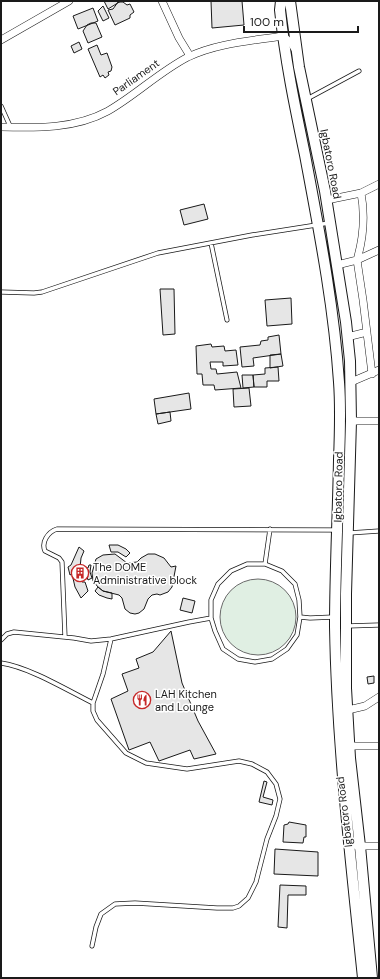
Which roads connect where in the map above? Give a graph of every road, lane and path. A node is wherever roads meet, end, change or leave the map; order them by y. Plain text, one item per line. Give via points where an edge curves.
1 (69, 1) edge
2 (162, 1) edge
3 (281, 1) edge
4 (290, 1) edge
5 (283, 36) junction
6 (1, 40) edge
7 (297, 55) junction
8 (190, 56) junction
9 (359, 71) dead end
10 (306, 100) junction
11 (1, 106) edge
12 (1, 127) edge
13 (11, 127) junction
14 (379, 184) edge
15 (361, 192) junction
16 (327, 200) junction
17 (330, 223) junction
18 (318, 224) junction
19 (211, 243) junction
20 (379, 250) edge
21 (357, 260) junction
22 (337, 265) junction
23 (1, 292) edge
24 (227, 320) dead end
25 (367, 332) junction
26 (347, 337) junction
27 (379, 370) edge
28 (372, 374) junction
29 (351, 382) junction
30 (351, 421) junction
31 (379, 421) edge
32 (270, 529) junction
33 (337, 530) junction
34 (379, 531) edge
35 (349, 533) junction
36 (265, 564) junction
37 (300, 617) junction
38 (336, 617) junction
39 (212, 618) junction
40 (379, 625) edge
41 (346, 626) junction
42 (65, 637) junction
43 (112, 639) junction
44 (1, 640) edge
45 (1, 663) edge
46 (342, 688) junction
47 (379, 697) edge
48 (93, 703) junction
49 (348, 710) junction
50 (349, 746) junction
51 (379, 746) edge
52 (349, 845) junction
53 (360, 846) junction
54 (379, 846) edge
55 (92, 946) dead end
56 (363, 978) edge
57 (372, 978) edge

1 - 6 street
2 - 8 street
3 - 5 street, Igbatoro Road
4 - 7 street, Igbatoro Road
5 - 7 street via 293,46
5 - 8 street, Parliament via 230,44
5 - 18 street, Igbatoro Road
7 - 10 street, Igbatoro Road
8 - 13 street, Parliament via 169,67 107,111 80,122 46,128
9 - 10 lane
10 - 16 street, Igbatoro Road
11 - 13 lane
12 - 13 street, Parliament
14 - 15 street
15 - 16 street
15 - 21 street via 362,231
16 - 17 street, Igbatoro Road
17 - 18 lane
17 - 22 street, Igbatoro Road
18 - 19 lane
18 - 33 street, Igbatoro Road via 331,300 340,385
19 - 23 lane via 158,253 42,292
19 - 24 lane
20 - 21 street
21 - 22 street
21 - 25 street
22 - 26 street, Igbatoro Road
25 - 26 street
25 - 28 street
26 - 29 street, Igbatoro Road
27 - 28 street
28 - 29 street
29 - 30 street, Igbatoro Road
30 - 31 street
30 - 35 street, Igbatoro Road
32 - 33 lane
32 - 36 lane
32 - 42 lane via 53,530 43,542 43,546 45,551 62,562
33 - 38 street, Igbatoro Road
34 - 35 lane
35 - 41 street, Igbatoro Road
36 - 37 lane via 282,571 295,584
36 - 39 lane via 247,564 231,571 218,584 212,600
37 - 38 lane
37 - 39 lane via 297,635 287,649 272,659 255,662 238,659 223,650
38 - 46 street, Igbatoro Road
39 - 43 lane
40 - 41 lane
41 - 46 street, Igbatoro Road
42 - 43 lane via 91,641
42 - 44 lane via 14,632
43 - 48 lane
45 - 48 lane via 10,664 41,677
46 - 49 street, Igbatoro Road
46 - 52 street, Igbatoro Road via 339,738
47 - 49 street via 365,706
48 - 55 lane via 97,720 126,753 146,763 187,769 239,761 252,764 267,772 276,784 280,799 256,882 248,898 239,906 217,908 115,904 101,914
49 - 50 street, Igbatoro Road
50 - 51 street
50 - 53 street, Igbatoro Road
52 - 53 street
52 - 56 street, Igbatoro Road
53 - 54 street
53 - 57 street, Igbatoro Road

